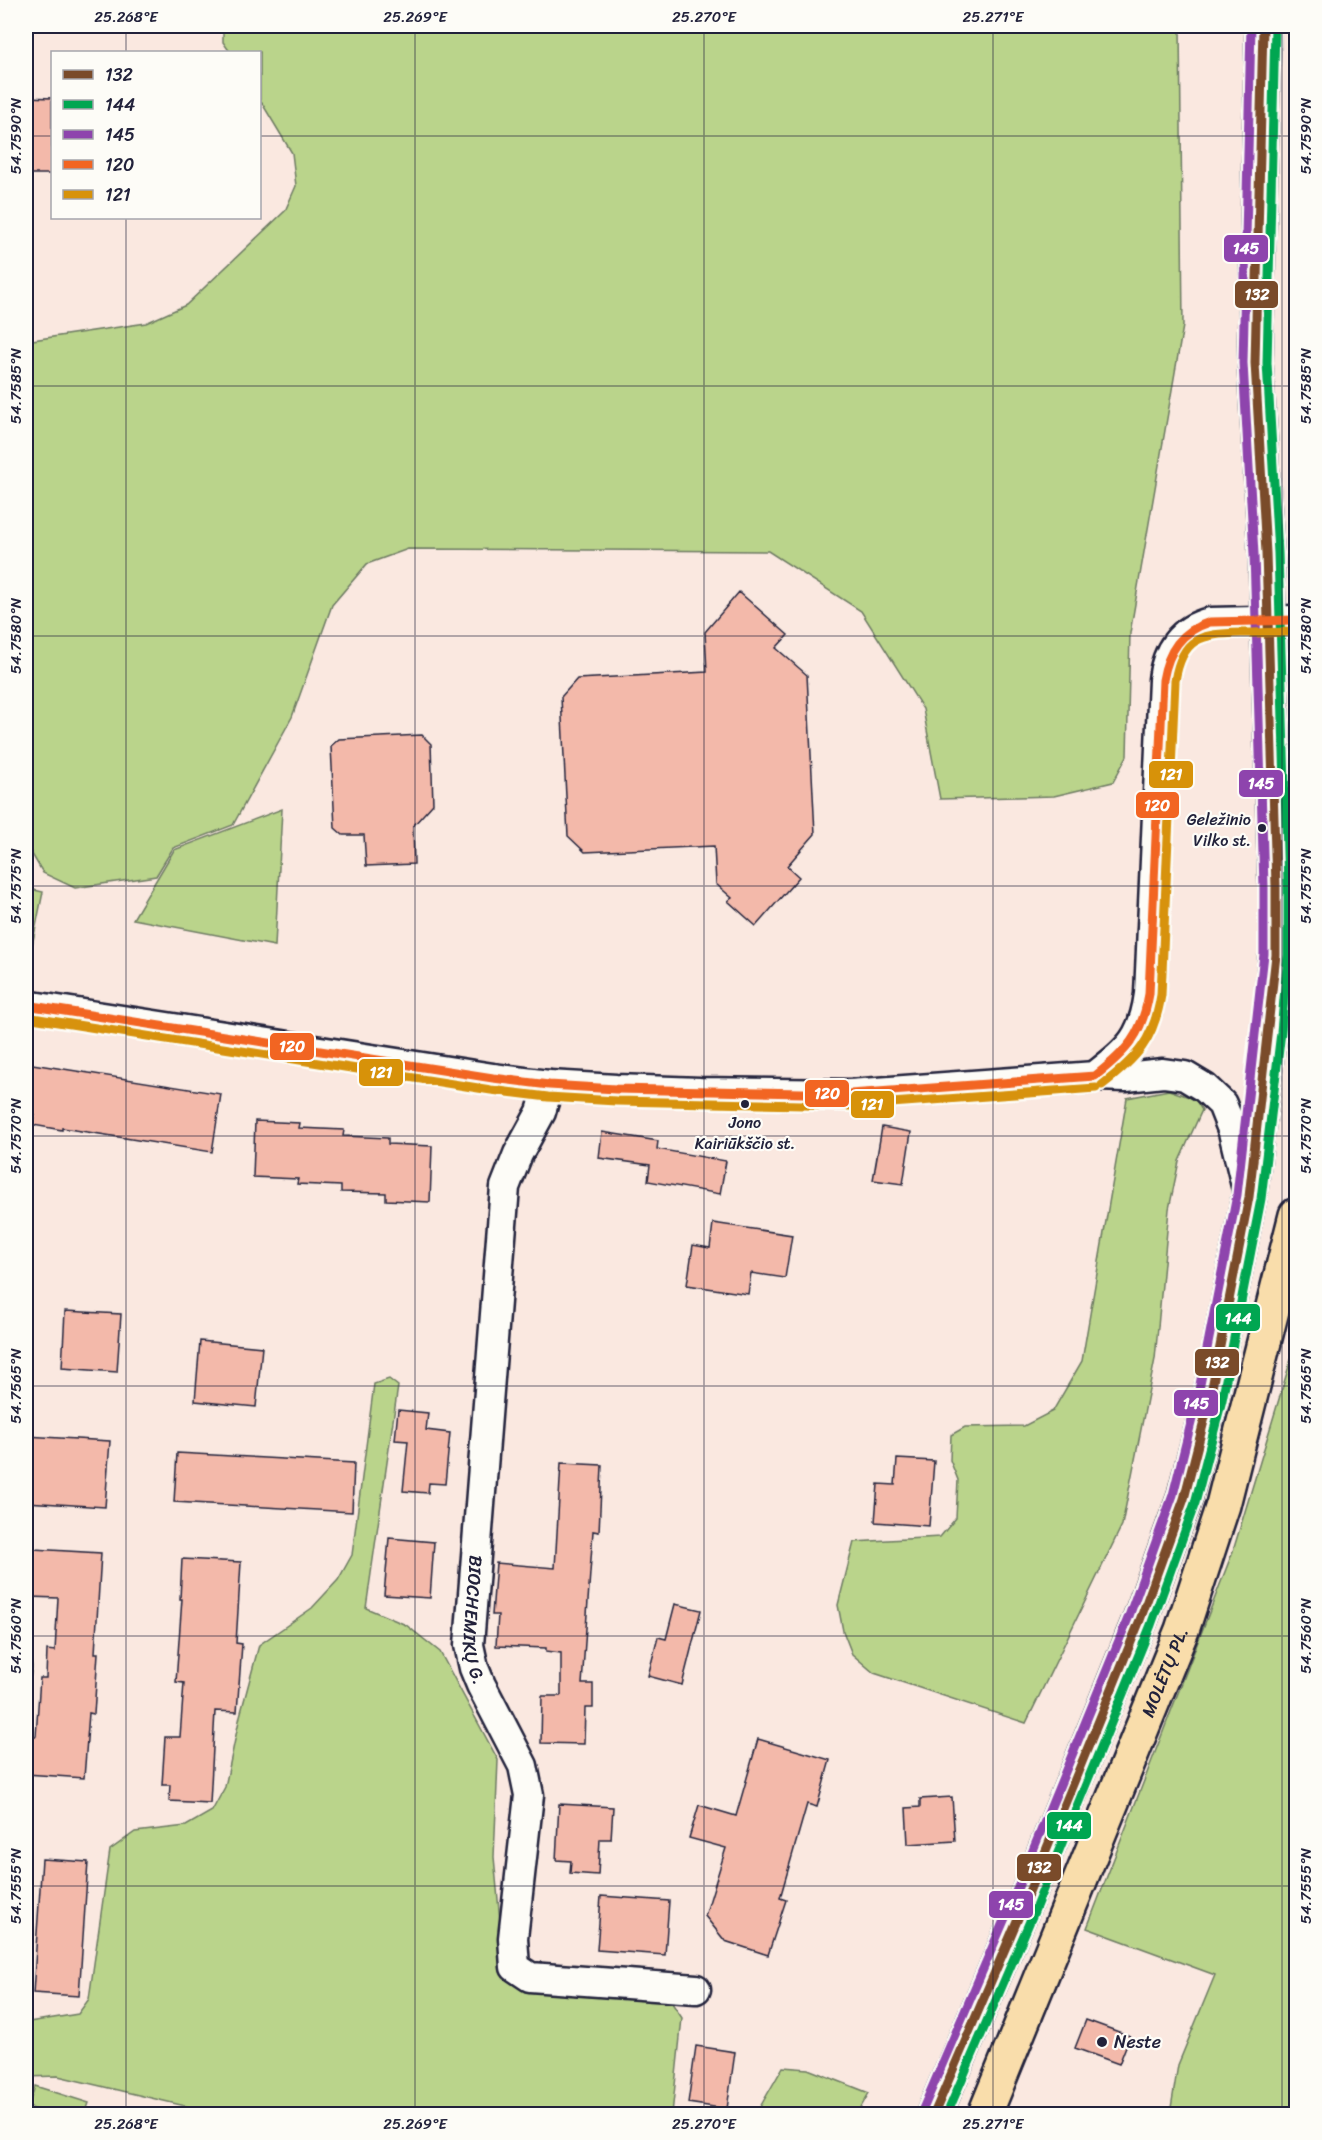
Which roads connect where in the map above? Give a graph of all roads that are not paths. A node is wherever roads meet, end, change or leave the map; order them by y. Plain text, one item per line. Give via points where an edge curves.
1 (1263, 26) edge
2 (1282, 620) edge
3 (26, 1005) edge
4 (1095, 1077) junction
5 (549, 1086) junction
6 (1249, 1197) junction
7 (1296, 1215) edge
8 (696, 1989) dead end
9 (933, 2115) edge
10 (985, 2115) edge

1 - 2 highway via 1255,363 1266,553
2 - 4 street via 1200,624 1184,633 1165,665 1146,1016 1134,1041
2 - 6 highway via 1276,955
3 - 5 street
4 - 5 street via 850,1094
4 - 6 street via 1185,1076 1205,1088 1222,1104
5 - 8 street, BIOCHEMIKŲ G. via 542,1113 518,1154 505,1187 469,1645 481,1685 523,1766 529,1795 513,1938 515,1966 530,1977
6 - 9 highway via 1210,1398 1184,1499 1140,1620
7 - 10 highway, MOLĖTŲ PL. via 1223,1505 1182,1630

